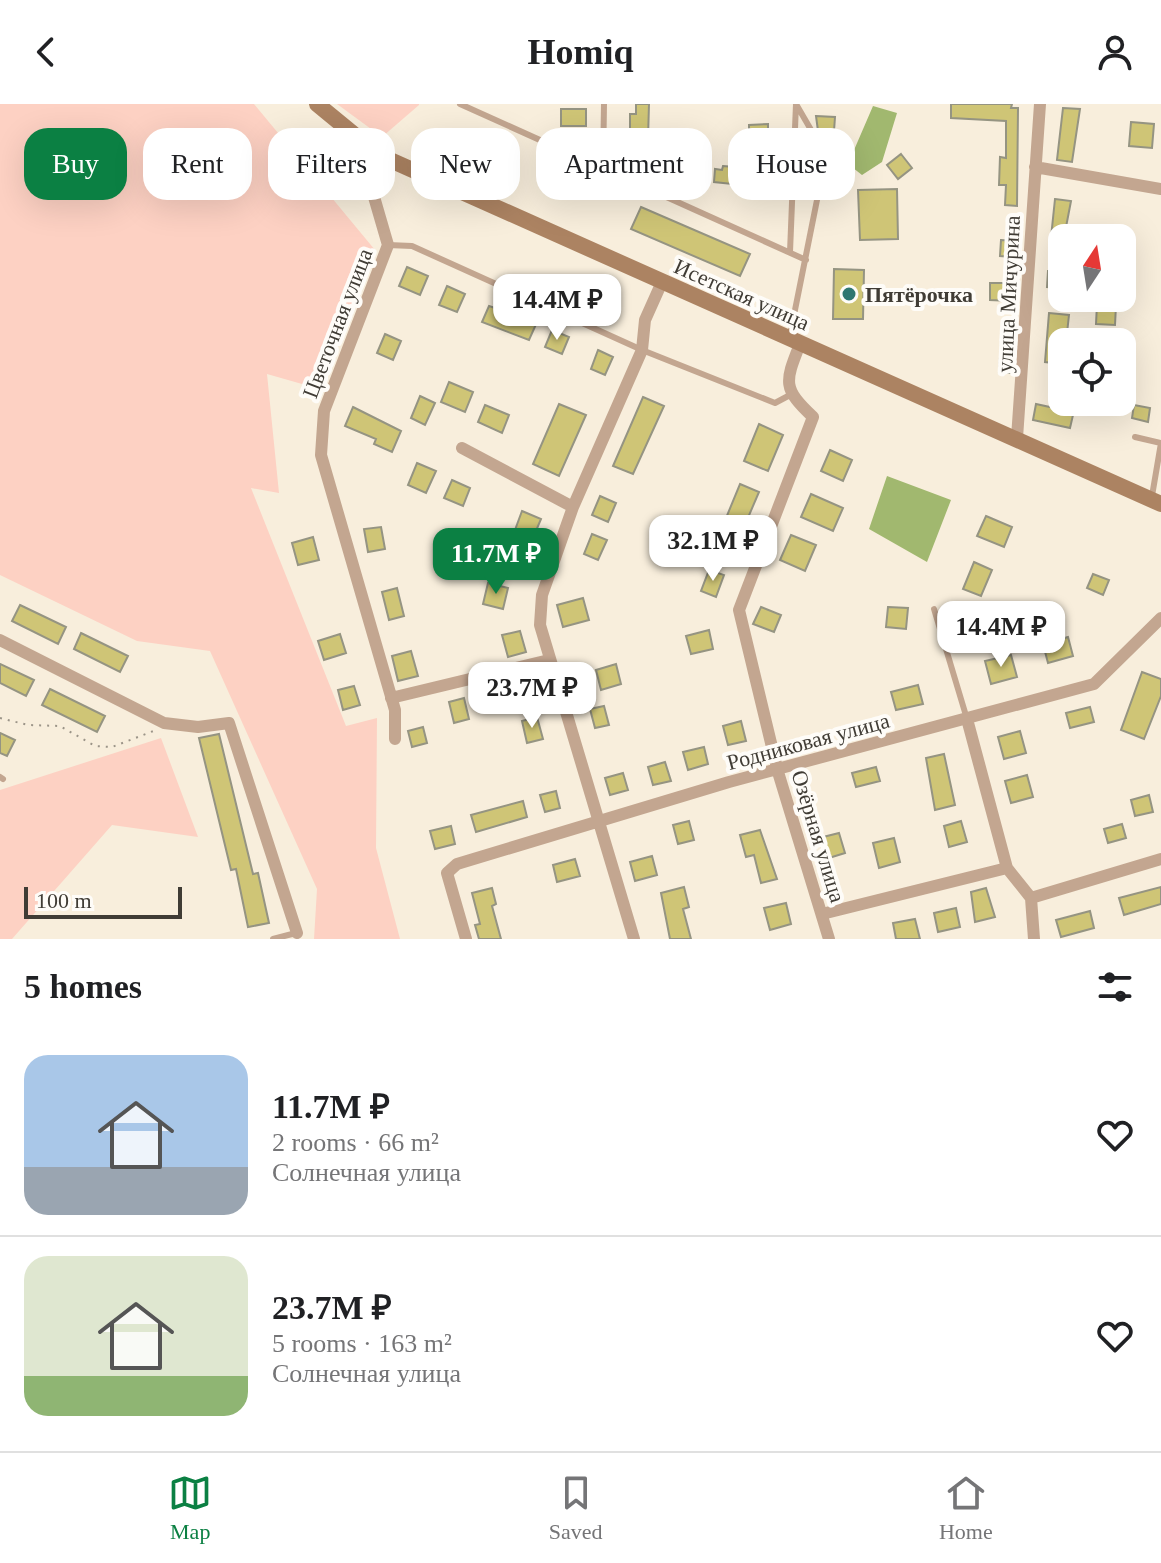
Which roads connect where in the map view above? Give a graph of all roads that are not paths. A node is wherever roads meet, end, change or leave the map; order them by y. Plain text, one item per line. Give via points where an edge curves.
1 (317, 104) edge
2 (460, 104) edge
3 (604, 104) edge
4 (796, 104) edge
5 (1040, 104) edge
6 (346, 128) edge
7 (604, 128) edge
8 (536, 138) edge
9 (395, 162) edge
10 (1035, 167) junction
11 (1161, 189) edge
12 (375, 200) edge
13 (674, 200) edge
14 (388, 245) junction
15 (790, 252) junction
16 (806, 260) junction
17 (662, 282) junction
18 (795, 341) junction
19 (642, 350) junction
20 (790, 395) junction
21 (1135, 437) dead end
22 (1017, 438) junction
23 (1161, 443) edge
24 (462, 448) dead end
25 (1156, 502) edge
26 (573, 507) junction
27 (934, 609) dead end
28 (1161, 618) edge
29 (0, 640) edge
30 (549, 660) junction
31 (391, 698) junction
32 (967, 719) junction
33 (395, 739) dead end
34 (778, 772) junction
35 (599, 821) junction
36 (1161, 859) edge
37 (1007, 868) junction
38 (1031, 898) junction
39 (822, 914) junction
40 (297, 933) joint
41 (273, 939) edge
42 (466, 939) edge
43 (634, 939) edge
44 (829, 939) edge
45 (1034, 939) edge

1 - 6 main road, Исетская улица
2 - 8 lane
3 - 7 lane
4 - 15 lane
4 - 16 lane via 816,144 817,200
5 - 10 street, улица Мичурина
9 - 17 main road, Исетская улица
10 - 11 street
10 - 22 street, улица Мичурина
12 - 14 street, Цветочная улица
13 - 15 lane
14 - 19 lane via 412,246
14 - 31 street, Цветочная улица via 324,411 321,455
15 - 16 lane
16 - 18 lane
17 - 18 main road, Исетская улица
17 - 19 street via 645,320
18 - 20 street via 787,376
18 - 22 main road, Исетская улица
19 - 20 lane via 775,403
19 - 26 street
20 - 34 street, Озёрная улица via 813,417 739,610
21 - 23 lane
22 - 25 main road, Исетская улица
23 - 25 lane
24 - 26 street
26 - 30 street via 542,595 540,625
27 - 32 lane
28 - 32 street, Родниковая улица via 1094,684
29 - 40 street via 164,723 229,723
30 - 31 street
30 - 35 street
31 - 33 street, Цветочная улица
32 - 34 street, Родниковая улица
32 - 37 street
34 - 35 street, Родниковая улица
34 - 39 street, Озёрная улица
35 - 42 street, Родниковая улица via 457,864 447,873
35 - 43 street
36 - 38 street
37 - 38 street
37 - 39 street
38 - 45 street
39 - 44 street, Озёрная улица
40 - 41 lane

